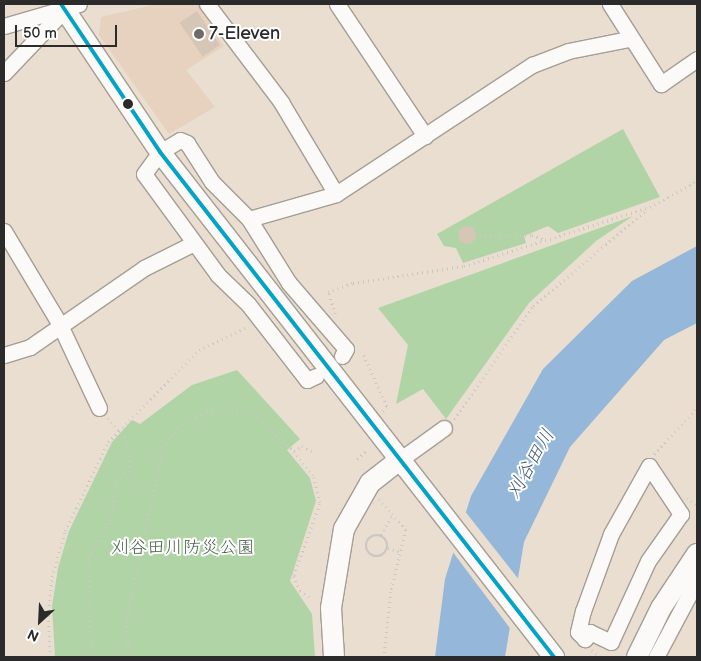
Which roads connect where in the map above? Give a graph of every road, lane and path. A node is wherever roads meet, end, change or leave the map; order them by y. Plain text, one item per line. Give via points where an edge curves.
1 (207, 4) edge
2 (337, 4) edge
3 (610, 4) edge
4 (68, 5) edge
5 (4, 26) edge
6 (628, 38) junction
7 (697, 59) edge
8 (4, 73) edge
9 (425, 136) junction
10 (160, 152) junction
11 (697, 181) edge
12 (336, 194) junction
13 (650, 207) junction
14 (249, 219) junction
15 (4, 231) edge
16 (475, 236) dead end
17 (545, 241) junction
18 (194, 243) junction
19 (337, 320) dead end
20 (59, 323) junction
21 (254, 334) dead end
22 (4, 355) edge
23 (364, 355) dead end
24 (342, 356) dead end
25 (316, 376) dead end
26 (99, 408) dead end
27 (382, 412) dead end
28 (444, 428) joint
29 (118, 429) junction
30 (294, 451) junction
31 (366, 451) dead end
32 (313, 452) dead end
33 (357, 459) dead end
34 (401, 459) junction
35 (650, 466) joint
36 (128, 472) junction
37 (152, 487) junction
38 (378, 498) dead end
39 (393, 513) junction
40 (382, 535) junction
41 (357, 540) dead end
42 (367, 542) junction
43 (388, 548) junction
44 (400, 552) junction
45 (697, 554) edge
46 (697, 580) edge
47 (313, 599) dead end
48 (50, 657) edge
49 (91, 657) edge
50 (128, 657) edge
51 (334, 657) edge
52 (384, 657) edge
53 (554, 657) edge
54 (637, 657) edge
55 (656, 657) edge

1 - 12 street via 281,102
2 - 9 street
3 - 6 street
4 - 5 street
4 - 8 street
4 - 10 main road
6 - 7 street via 661,84
6 - 9 street via 568,51 532,65
9 - 12 street
10 - 14 street via 180,140 187,143 212,182
10 - 18 street via 144,174
10 - 34 main road
11 - 13 path
12 - 14 street
13 - 17 path
13 - 28 path via 534,306
14 - 24 street via 289,283 346,349
15 - 20 street
16 - 17 path via 532,235
17 - 19 path via 464,266 353,283 328,292
18 - 20 street via 144,268
18 - 25 street via 307,380
20 - 22 street via 30,347
20 - 26 street
21 - 29 path via 242,327 199,350
23 - 27 path via 387,407
28 - 34 street
29 - 36 path via 127,441
29 - 48 path via 65,531 50,595
30 - 32 path via 302,446
30 - 37 path via 273,428 250,413 207,411 170,435
30 - 47 path via 314,478 319,495 294,576 300,591
31 - 33 path
34 - 51 main road via 370,483 344,529 330,608
34 - 53 main road
35 - 35 street via 681,514 648,561 611,642 590,632 585,639 578,632 583,611 611,534
36 - 37 path via 136,482
36 - 49 path via 116,481 110,521 88,558
37 - 50 path via 126,623
38 - 39 path
39 - 40 path
39 - 44 path via 406,530
40 - 42 path
40 - 43 path
41 - 42 path
42 - 43 path via 374,556
43 - 44 path
44 - 52 path
45 - 54 main road via 661,608
46 - 55 street

